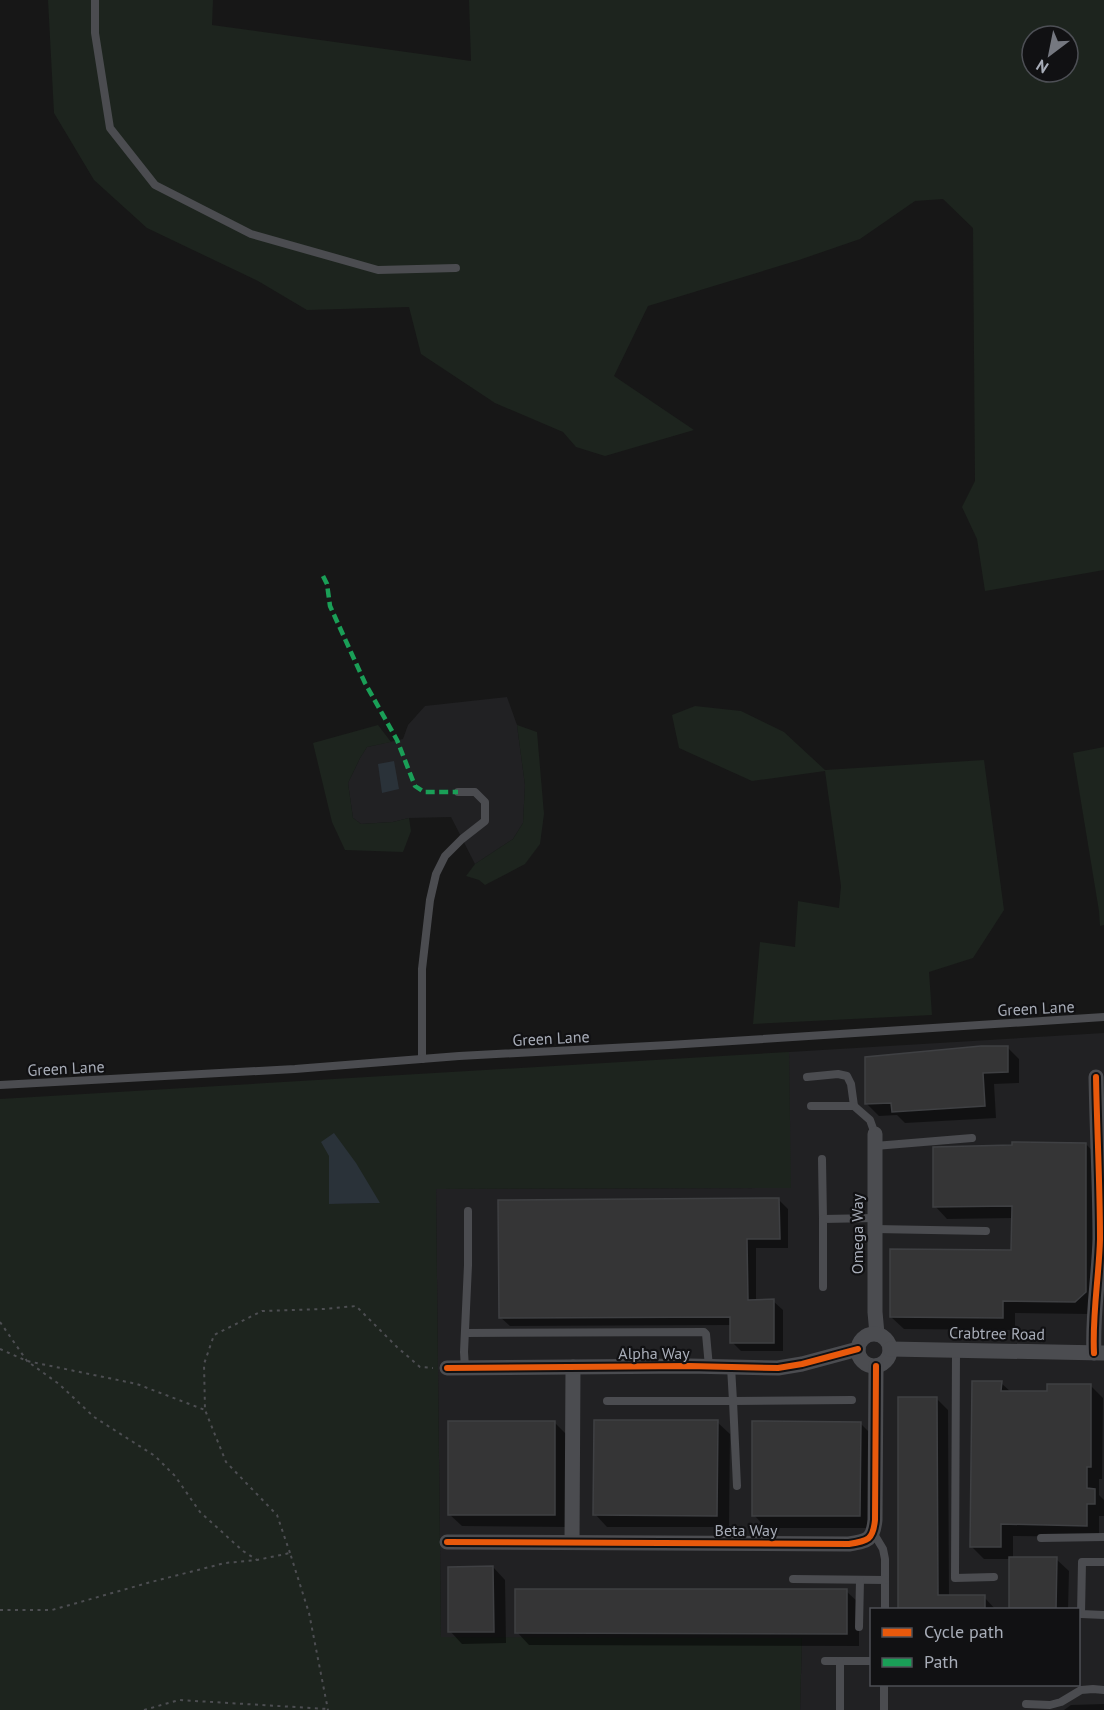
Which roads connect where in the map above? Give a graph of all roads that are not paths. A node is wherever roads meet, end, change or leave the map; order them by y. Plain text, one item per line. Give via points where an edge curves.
1 (95, 0) edge
2 (456, 268) dead end
3 (458, 792) dead end
4 (1104, 1017) edge
5 (422, 1059) junction
6 (807, 1077) dead end
7 (1096, 1077) dead end
8 (0, 1085) edge
9 (811, 1106) dead end
10 (854, 1106) junction
11 (972, 1138) dead end
12 (875, 1140) junction
13 (822, 1159) dead end
14 (468, 1210) dead end
15 (823, 1219) junction
16 (875, 1224) junction
17 (986, 1231) dead end
18 (823, 1287) dead end
19 (465, 1333) junction
20 (877, 1334) junction
21 (858, 1349) junction
22 (890, 1349) junction
23 (956, 1351) junction
24 (1099, 1353) edge
25 (876, 1366) junction
26 (573, 1367) junction
27 (709, 1367) junction
28 (731, 1367) junction
29 (447, 1368) road end
30 (465, 1368) junction
31 (852, 1400) dead end
32 (607, 1401) dead end
33 (733, 1401) junction
34 (737, 1485) dead end
35 (874, 1534) junction
36 (1104, 1537) edge
37 (1041, 1538) dead end
38 (447, 1542) dead end
39 (572, 1542) junction
40 (1104, 1562) edge
41 (994, 1577) dead end
42 (793, 1580) dead end
43 (860, 1580) junction
44 (885, 1580) junction
45 (885, 1608) edge
46 (1104, 1615) edge
47 (859, 1627) dead end
48 (825, 1661) dead end
49 (840, 1661) junction
50 (870, 1661) edge
51 (884, 1686) edge
52 (1104, 1690) edge
53 (1026, 1704) dead end
54 (840, 1710) edge
55 (884, 1710) edge

1 - 2 lane via 95,33 110,128 155,185 251,234 378,270
3 - 5 lane via 475,792 485,802 485,821 445,856 436,874 422,969
4 - 5 lane, Green Lane
5 - 8 lane, Green Lane
6 - 10 lane via 847,1076
7 - 24 street via 1100,1239 1093,1331
9 - 10 lane
10 - 12 lane via 870,1120
11 - 12 lane
12 - 16 street, Omega Way
13 - 15 lane
14 - 19 lane
15 - 16 lane
15 - 18 lane
16 - 17 lane
16 - 20 street, Omega Way
19 - 27 lane via 704,1332
19 - 30 lane
20 - 21 street via 864,1338
20 - 22 street via 887,1340
21 - 25 street via 861,1360
21 - 28 street, Alpha Way via 778,1368
22 - 23 street, Crabtree Road
22 - 25 street via 889,1358
23 - 24 street, Crabtree Road
23 - 41 lane via 955,1578
25 - 35 street
26 - 27 street, Alpha Way
26 - 30 street, Alpha Way
26 - 39 street
27 - 28 street, Alpha Way
28 - 33 lane
29 - 30 street, Alpha Way
31 - 33 lane
32 - 33 lane
33 - 34 lane
35 - 39 street, Beta Way via 849,1544
35 - 44 lane via 883,1549
36 - 37 lane
38 - 39 street, Beta Way
40 - 46 lane via 1082,1562 1081,1614
42 - 43 lane
43 - 44 lane
43 - 47 lane
44 - 45 lane
48 - 49 lane
49 - 50 lane
49 - 54 lane
51 - 55 lane
52 - 53 lane via 1081,1690 1050,1705

